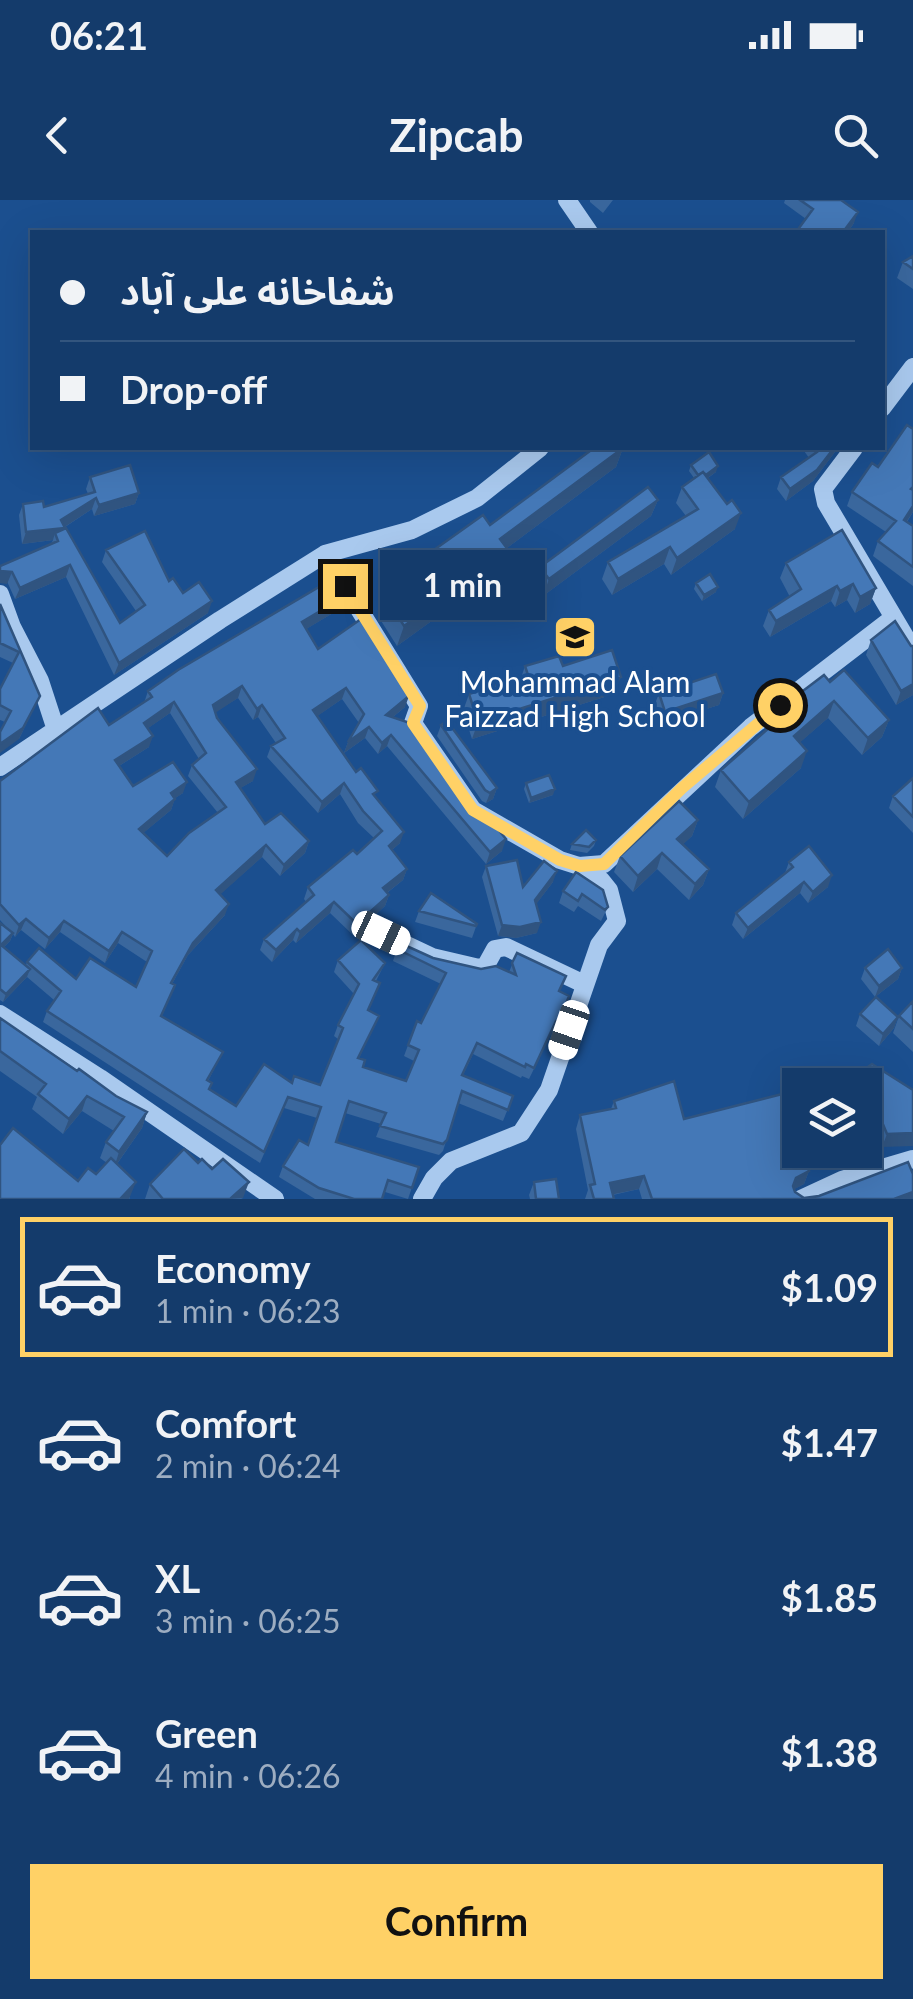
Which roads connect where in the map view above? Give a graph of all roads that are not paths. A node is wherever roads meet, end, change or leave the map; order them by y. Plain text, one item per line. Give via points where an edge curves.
1 (566, 200) edge
2 (588, 230) edge
3 (913, 367) edge
4 (885, 404) edge
5 (537, 450) edge
6 (853, 450) edge
7 (325, 554) junction
8 (0, 594) edge
9 (894, 618) junction
10 (913, 650) edge
11 (56, 730) junction
12 (0, 767) edge
13 (580, 866) junction
14 (381, 933) dead end
15 (584, 984) junction
16 (0, 1014) edge
17 (913, 1159) edge
18 (275, 1199) edge
19 (422, 1199) edge
20 (801, 1199) edge

1 - 2 street
3 - 4 street
5 - 7 street via 477,498 412,530
6 - 9 street via 824,489 826,503
7 - 11 street
7 - 13 street via 420,706 413,723 473,810
8 - 11 street
9 - 10 street
9 - 13 street via 751,727 604,864
11 - 12 street
13 - 15 street via 608,890 616,921
14 - 15 street via 432,957 479,968 495,949 506,947
15 - 19 street via 549,1090 522,1134 451,1161
16 - 18 street
17 - 20 street

